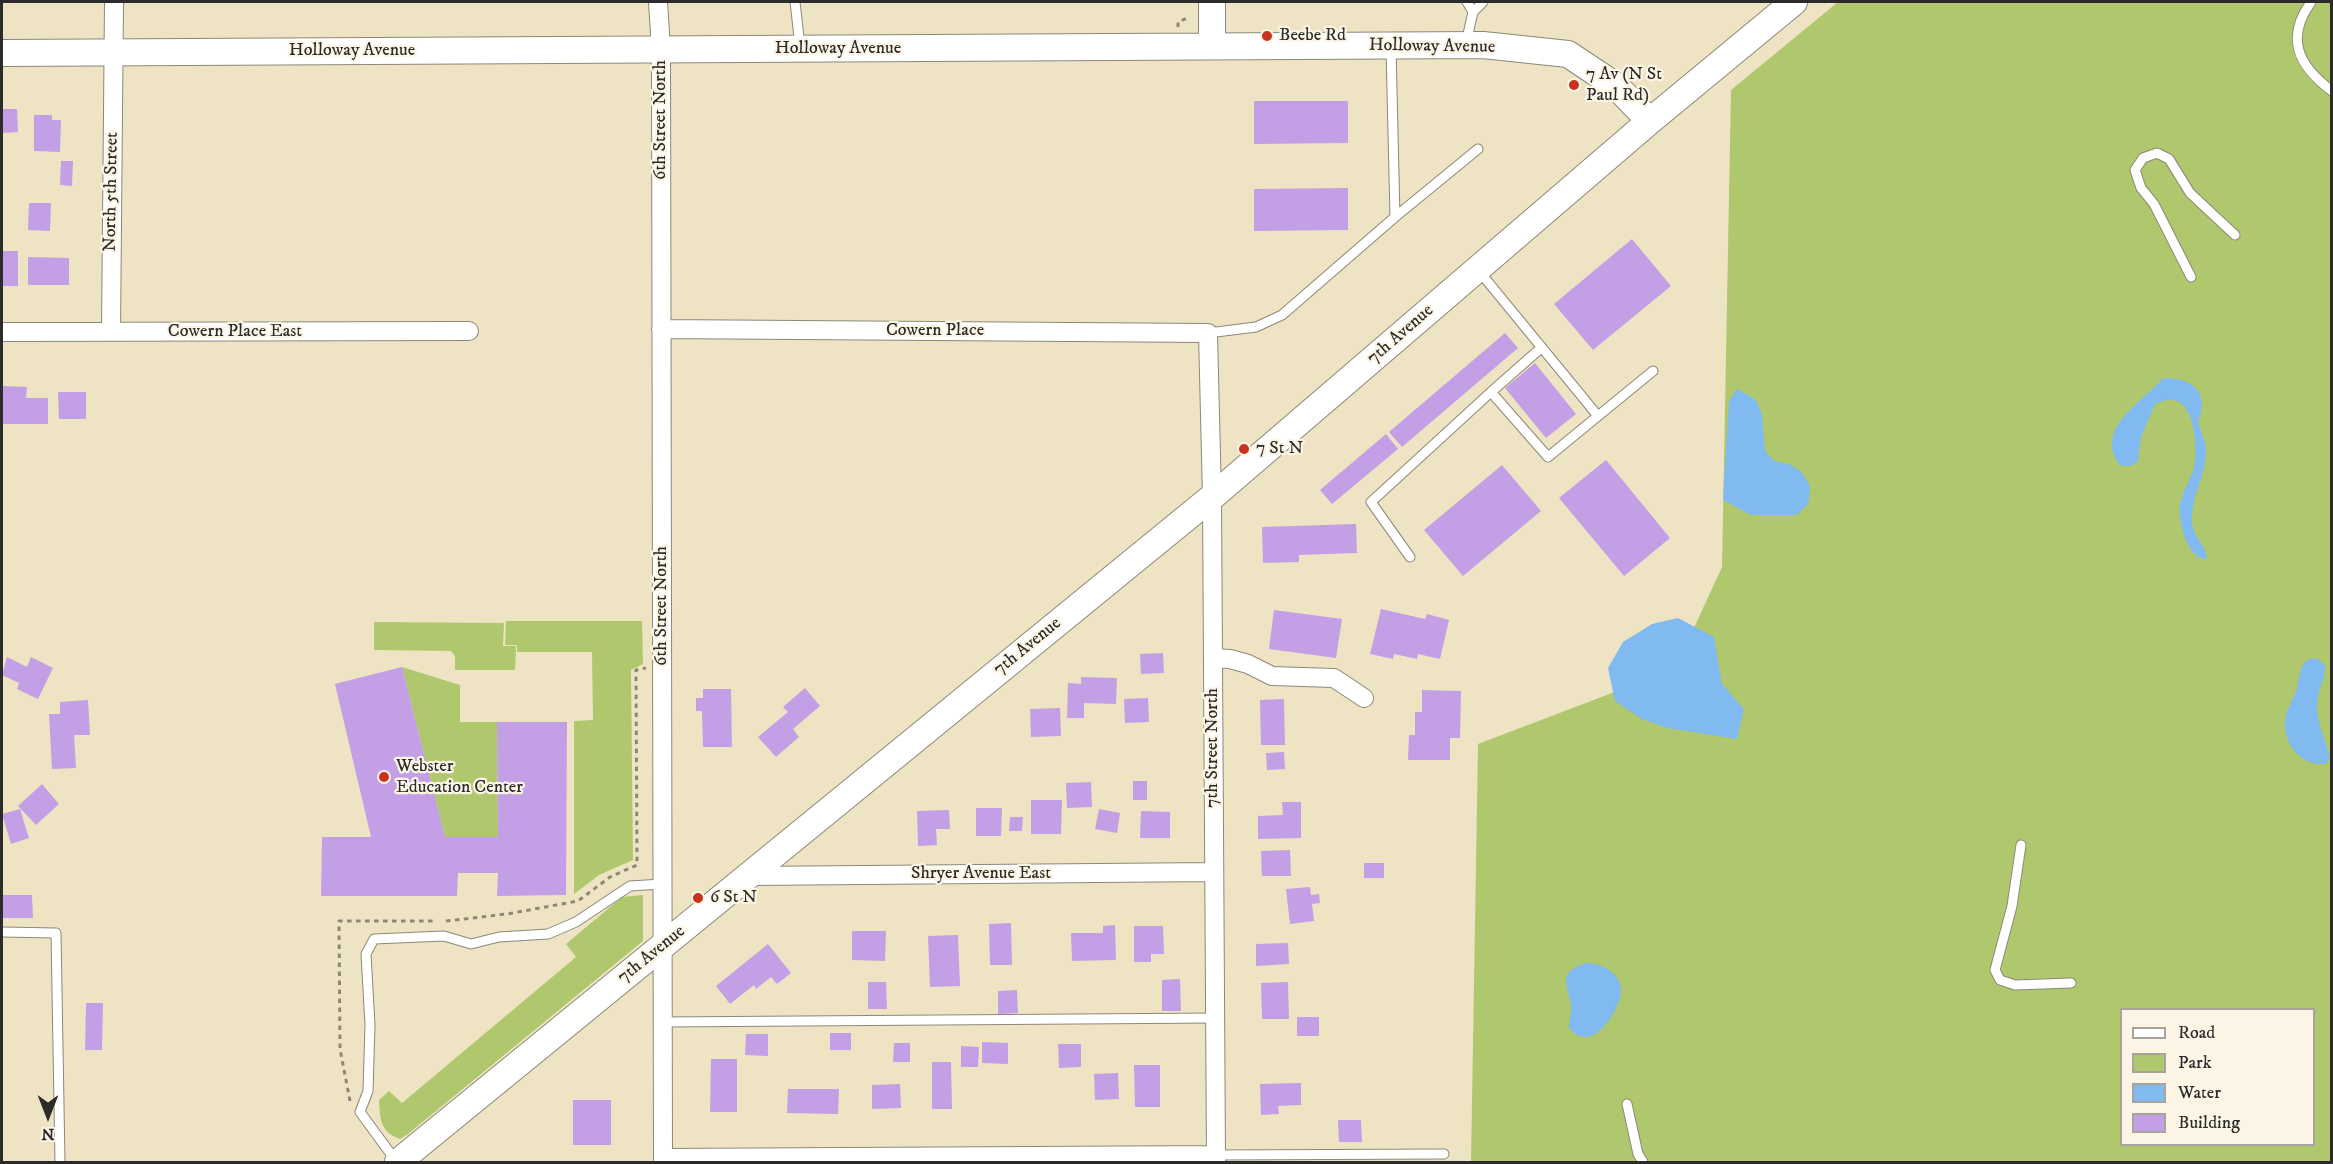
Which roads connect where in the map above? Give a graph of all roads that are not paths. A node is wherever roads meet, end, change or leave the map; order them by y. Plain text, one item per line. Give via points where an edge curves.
1 (114, 2) edge
2 (658, 2) edge
3 (795, 2) edge
4 (1212, 2) edge
5 (1467, 2) edge
6 (1483, 2) edge
7 (1794, 2) edge
8 (2312, 2) edge
9 (1473, 12) junction
10 (1466, 45) junction
11 (1212, 46) junction
12 (1391, 46) junction
13 (801, 49) junction
14 (661, 50) junction
15 (114, 52) junction
16 (2, 53) edge
17 (2331, 91) edge
18 (1650, 121) junction
19 (1478, 148) dead end
20 (1395, 217) junction
21 (2235, 235) dead end
22 (1477, 269) junction
23 (2191, 277) dead end
24 (661, 329) junction
25 (470, 331) dead end
26 (2, 332) edge
27 (111, 332) junction
28 (1208, 333) junction
29 (1541, 348) junction
30 (1653, 371) dead end
31 (1491, 392) junction
32 (1598, 416) junction
33 (1212, 497) junction
34 (1410, 557) dead end
35 (1213, 658) junction
36 (1364, 698) dead end
37 (2021, 845) dead end
38 (1214, 872) junction
39 (749, 876) junction
40 (662, 884) junction
41 (2, 932) edge
42 (662, 946) junction
43 (2071, 983) dead end
44 (1215, 1018) junction
45 (663, 1022) junction
46 (1627, 1104) dead end
47 (1444, 1154) dead end
48 (1216, 1159) edge
49 (663, 1160) edge
50 (60, 1162) edge
51 (397, 1162) edge
52 (1643, 1162) edge

1 - 15 street, North 5th Street
2 - 14 street, 6th Street North
3 - 13 lane
4 - 11 street
5 - 9 lane
6 - 9 lane
7 - 18 street, 7th Avenue
8 - 17 lane via 2301,16 2297,44 2303,62
9 - 10 lane
10 - 12 street, Holloway Avenue
10 - 18 street, Holloway Avenue via 1568,54 1616,86
11 - 12 street, Holloway Avenue
11 - 13 street, Holloway Avenue
12 - 20 lane
13 - 14 street, Holloway Avenue
14 - 15 street, Holloway Avenue
14 - 24 street, 6th Street North
15 - 16 street, Holloway Avenue
15 - 27 street, North 5th Street
18 - 22 street, 7th Avenue
19 - 20 lane
20 - 28 lane via 1282,315 1256,327
21 - 23 lane via 2190,193 2169,159 2157,153 2143,158 2135,170 2141,188 2154,204
22 - 29 lane
22 - 33 street, 7th Avenue
24 - 28 street, Cowern Place
24 - 40 street, 6th Street North
25 - 27 street, Cowern Place East
26 - 27 street, Cowern Place East
28 - 33 street, 7th Street North
29 - 31 lane
29 - 32 lane
30 - 32 lane
31 - 32 lane via 1548,457
31 - 34 lane via 1371,502
33 - 35 street, 7th Street North
33 - 39 street, 7th Avenue
35 - 36 street via 1230,658 1272,676 1334,678
35 - 38 street, 7th Street North
37 - 43 lane via 2013,906 1995,970 2001,980 2015,985
38 - 39 street, Shryer Avenue East
38 - 44 street, 7th Street North
39 - 42 street, 7th Avenue
40 - 42 street, 6th Street North
40 - 51 lane via 630,886 576,922 548,934 498,937 471,944 444,936 374,939 366,954 368,1091 360,1112
41 - 50 lane via 56,933
42 - 45 street, 6th Street North
42 - 51 street, 7th Avenue
44 - 45 lane
44 - 48 street, 7th Street North
45 - 49 street, 6th Street North
46 - 52 lane
47 - 48 lane
48 - 49 street

